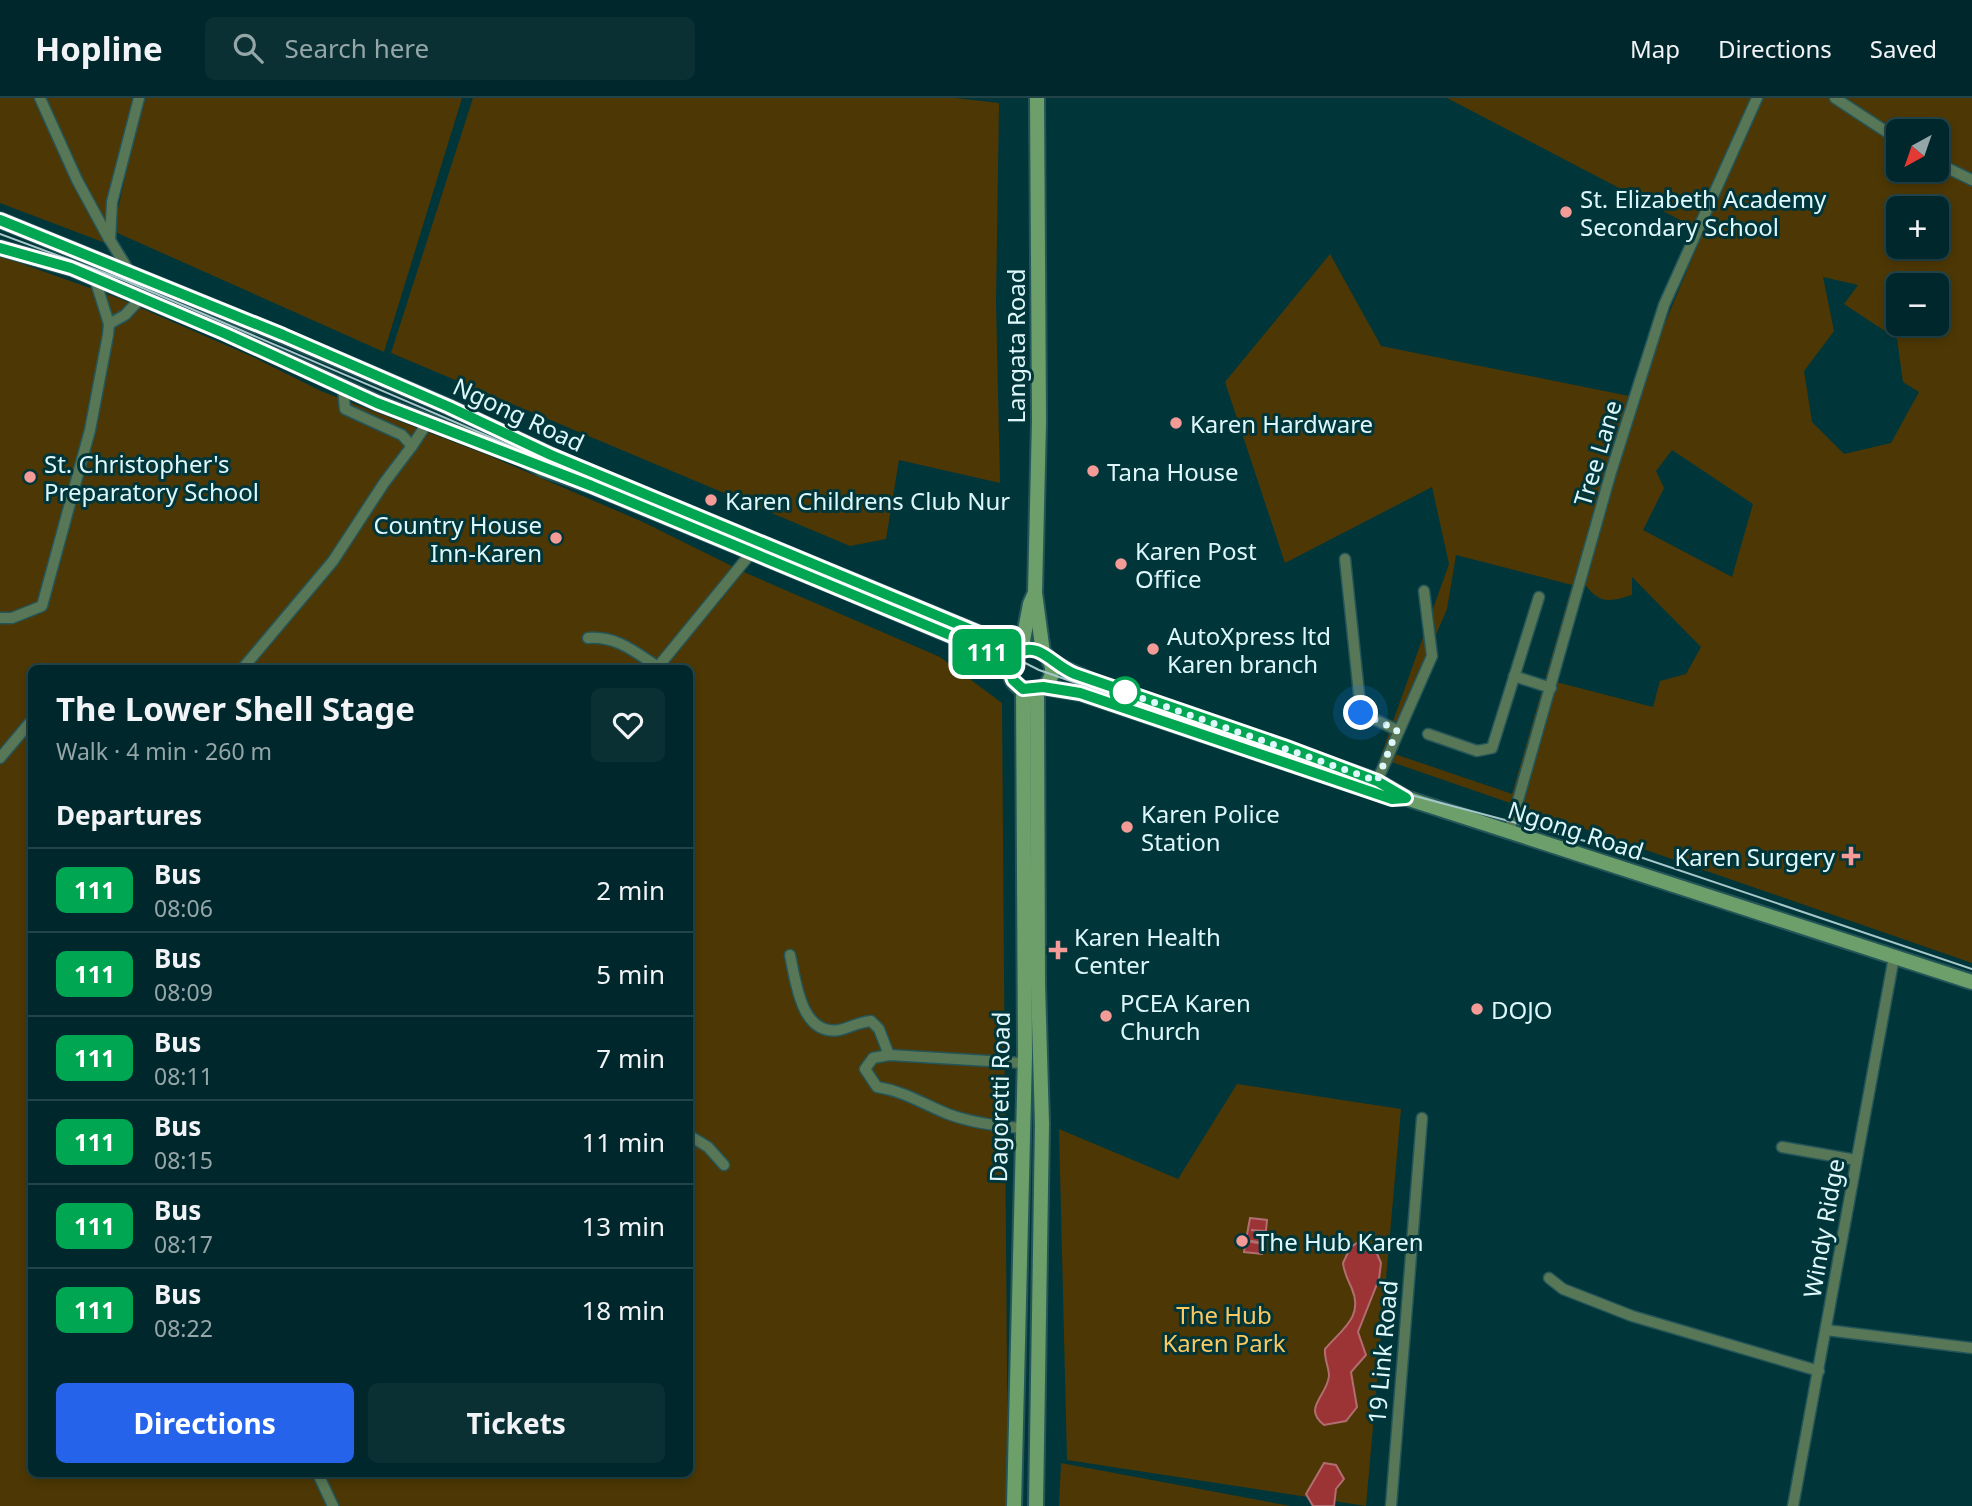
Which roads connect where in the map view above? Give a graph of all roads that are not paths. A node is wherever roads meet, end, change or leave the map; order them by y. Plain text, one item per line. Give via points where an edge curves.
1 (40, 98) edge
2 (139, 98) edge
3 (1036, 98) edge
4 (1757, 98) edge
5 (1835, 98) edge
6 (1886, 131) edge
7 (1950, 169) edge
8 (1970, 177) edge
9 (0, 220) edge
10 (110, 240) junction
11 (0, 248) edge
12 (129, 271) junction
13 (95, 279) junction
14 (140, 299) junction
15 (109, 324) junction
16 (342, 387) junction
17 (428, 422) junction
18 (412, 446) junction
19 (751, 553) junction
20 (1345, 559) dead end
21 (1424, 591) dead end
22 (1035, 593) junction
23 (1539, 597) dead end
24 (0, 618) edge
25 (588, 638) dead end
26 (1019, 652) junction
27 (1047, 657) junction
28 (246, 665) edge
29 (653, 665) edge
30 (659, 665) edge
31 (1010, 671) junction
32 (1514, 676) junction
33 (1034, 688) junction
34 (1551, 688) junction
35 (28, 725) edge
36 (1397, 730) junction
37 (1428, 734) dead end
38 (1282, 753) junction
39 (0, 758) edge
40 (1377, 781) junction
41 (1406, 798) junction
42 (1509, 832) junction
43 (790, 955) dead end
44 (1894, 957) junction
45 (1972, 982) edge
46 (889, 1055) junction
47 (1024, 1063) junction
48 (1422, 1118) dead end
49 (1022, 1128) junction
50 (693, 1138) edge
51 (1782, 1147) dead end
52 (1856, 1160) junction
53 (724, 1165) dead end
54 (1549, 1278) dead end
55 (1826, 1330) junction
56 (1972, 1348) edge
57 (1819, 1371) junction
58 (319, 1477) edge
59 (333, 1506) edge
60 (1014, 1506) edge
61 (1035, 1506) edge
62 (1391, 1506) edge
63 (1793, 1506) edge

1 - 10 street
2 - 10 street via 112,202
3 - 22 main road, Langata Road via 1039,421
4 - 34 street, Tree Lane via 1664,305 1611,472
5 - 6 street
7 - 8 street
9 - 12 main road, Ngong Road
10 - 12 street
11 - 13 main road, Ngong Road
12 - 26 main road, Ngong Road
13 - 14 main road, Ngong Road
13 - 15 street
14 - 15 street
14 - 16 main road, Ngong Road
15 - 24 street via 90,430 42,606
16 - 17 main road, Ngong Road
16 - 18 street via 345,409 402,435
17 - 18 street
17 - 19 main road, Ngong Road
18 - 28 street via 333,561
19 - 30 street
19 - 31 main road, Ngong Road via 981,648
20 - 36 street via 1361,713
21 - 36 street via 1432,656
22 - 26 main road
22 - 27 main road
23 - 32 street
25 - 29 street via 620,642
26 - 27 main road via 1034,649
26 - 31 main road
27 - 33 main road via 1051,675
27 - 38 main road, Ngong Road via 1092,681
31 - 33 main road via 1013,680
32 - 34 street
32 - 37 street via 1492,748 1477,751
33 - 38 main road, Ngong Road via 1080,693
33 - 47 main road, Dagoretti Road
33 - 61 main road, Dagoretti Road via 1042,1124
34 - 42 street, Tree Lane
35 - 39 street
36 - 40 street
38 - 40 main road, Ngong Road
38 - 41 main road, Ngong Road via 1392,799
40 - 41 main road, Ngong Road
41 - 42 main road, Ngong Road
42 - 44 main road, Ngong Road
43 - 46 street via 806,1015 814,1024 822,1031 841,1030 870,1021 879,1029
44 - 45 main road, Ngong Road
44 - 52 street, Windy Ridge
46 - 47 street
46 - 49 street via 873,1058 865,1069 877,1087 900,1090 982,1125
47 - 49 main road, Dagoretti Road
48 - 62 street, 19 Link Road
49 - 60 main road, Dagoretti Road
50 - 53 street
51 - 52 street
52 - 55 street, Windy Ridge
54 - 57 street via 1563,1289 1622,1312
55 - 56 street
55 - 57 street, Windy Ridge
57 - 63 street, Windy Ridge
58 - 59 street

